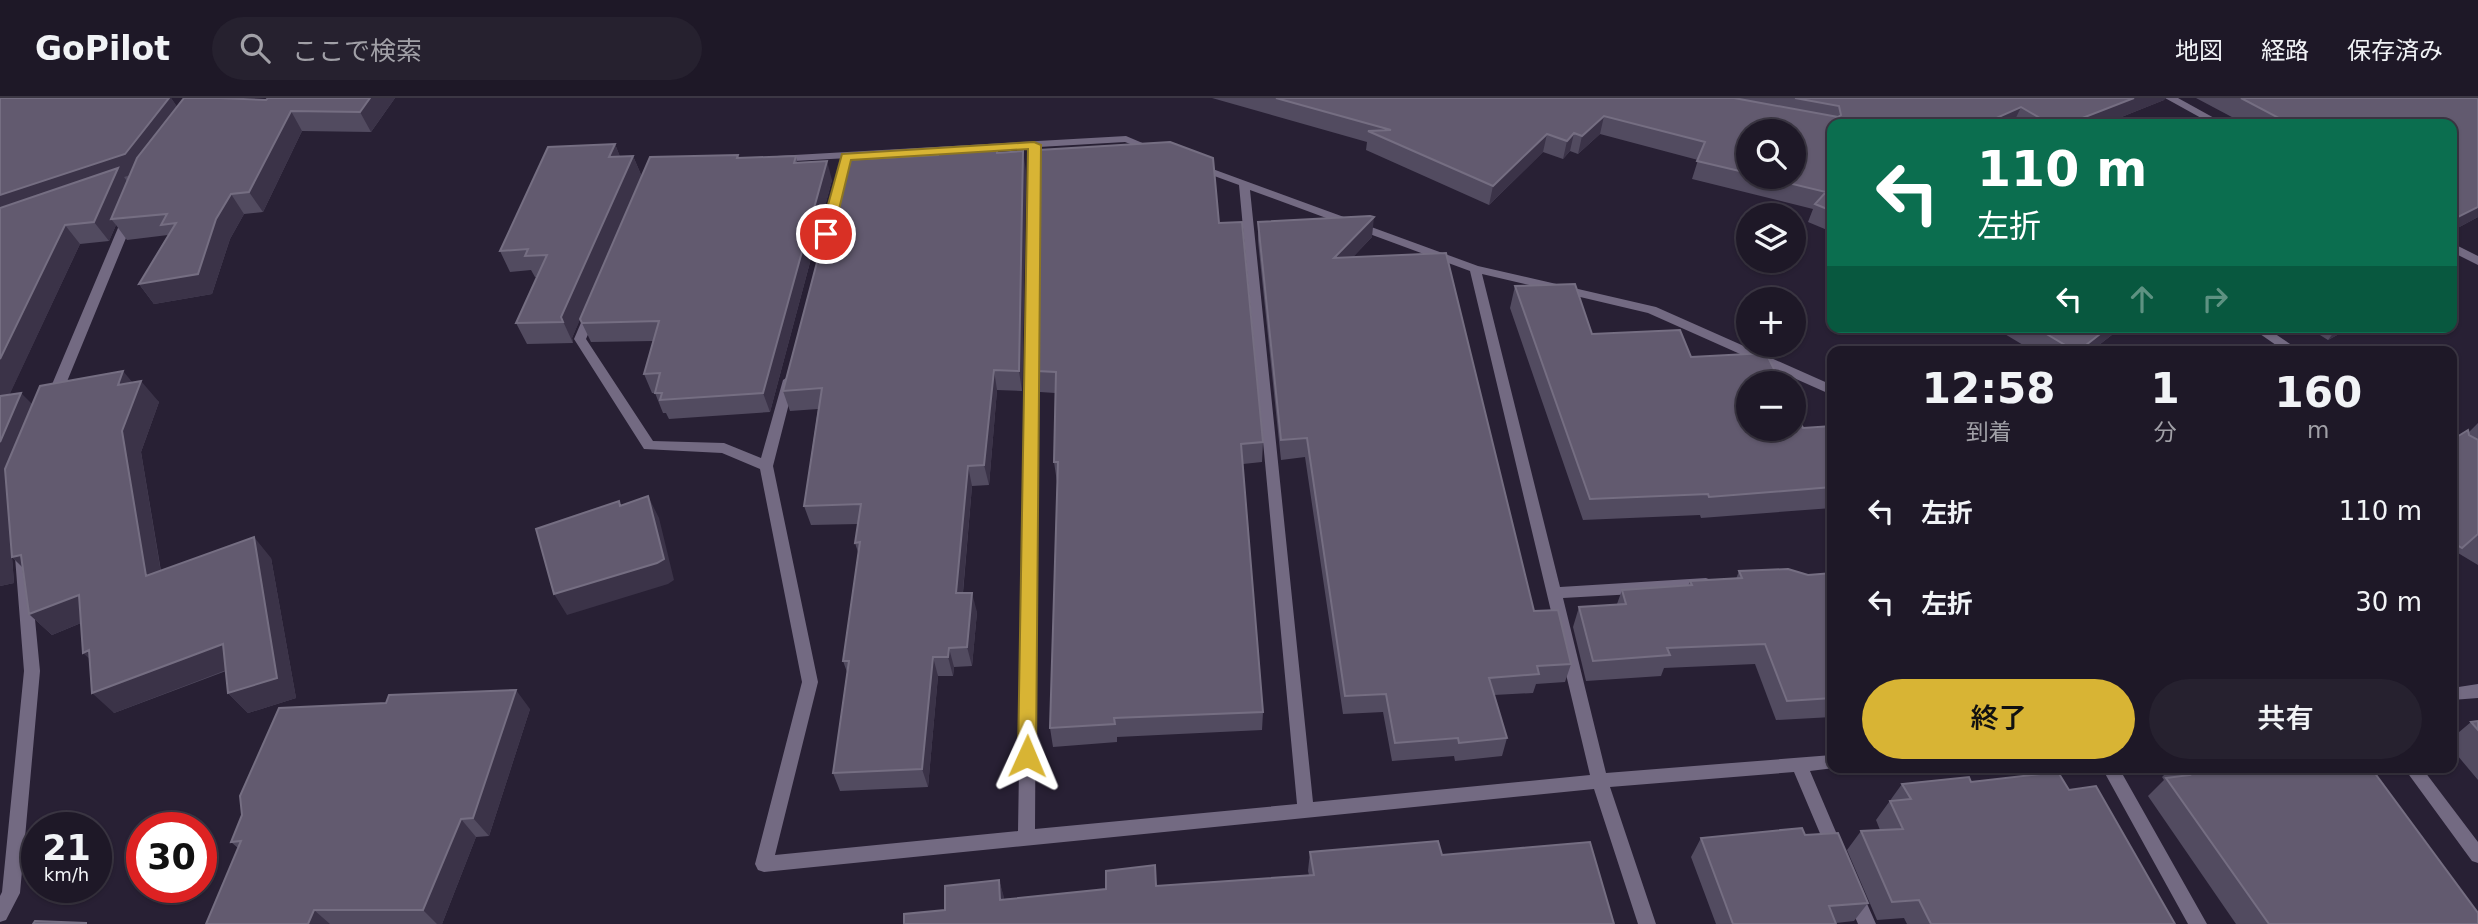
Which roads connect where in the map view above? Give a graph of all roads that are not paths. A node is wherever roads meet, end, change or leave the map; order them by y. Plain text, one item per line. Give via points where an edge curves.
1 (2170, 98) edge
2 (2210, 119) edge
3 (1034, 145) junction
4 (1166, 154) edge
5 (764, 160) edge
6 (1192, 164) edge
7 (1244, 183) junction
8 (135, 200) edge
9 (2457, 250) edge
10 (2478, 261) edge
11 (1475, 269) junction
12 (596, 302) edge
13 (2266, 333) edge
14 (2286, 346) edge
15 (791, 372) edge
16 (1827, 388) edge
17 (45, 417) edge
18 (766, 466) junction
19 (21, 546) edge
20 (1726, 583) edge
21 (1554, 593) junction
22 (2478, 691) edge
23 (2457, 693) edge
24 (1827, 763) edge
25 (1800, 766) junction
26 (2113, 773) edge
27 (2416, 773) edge
28 (1600, 781) junction
29 (1306, 811) junction
30 (1026, 839) junction
31 (2478, 855) edge
32 (0, 914) edge
33 (1647, 924) edge
34 (1867, 924) edge
35 (2198, 924) edge

1 - 2 street
3 - 4 street via 1126,139
3 - 5 street via 844,163
3 - 30 street
6 - 7 street
7 - 11 street
7 - 29 street
8 - 17 street
9 - 10 street
11 - 16 street via 1652,310
11 - 21 street
12 - 18 street via 580,339 649,446 724,448
13 - 14 street
15 - 18 street
18 - 30 street via 810,682 764,864
19 - 32 street via 32,670 11,893
20 - 21 street
21 - 28 street
22 - 23 street
24 - 25 street
25 - 28 street
25 - 34 street
26 - 35 street
27 - 31 street
28 - 29 street
28 - 33 street
29 - 30 street

